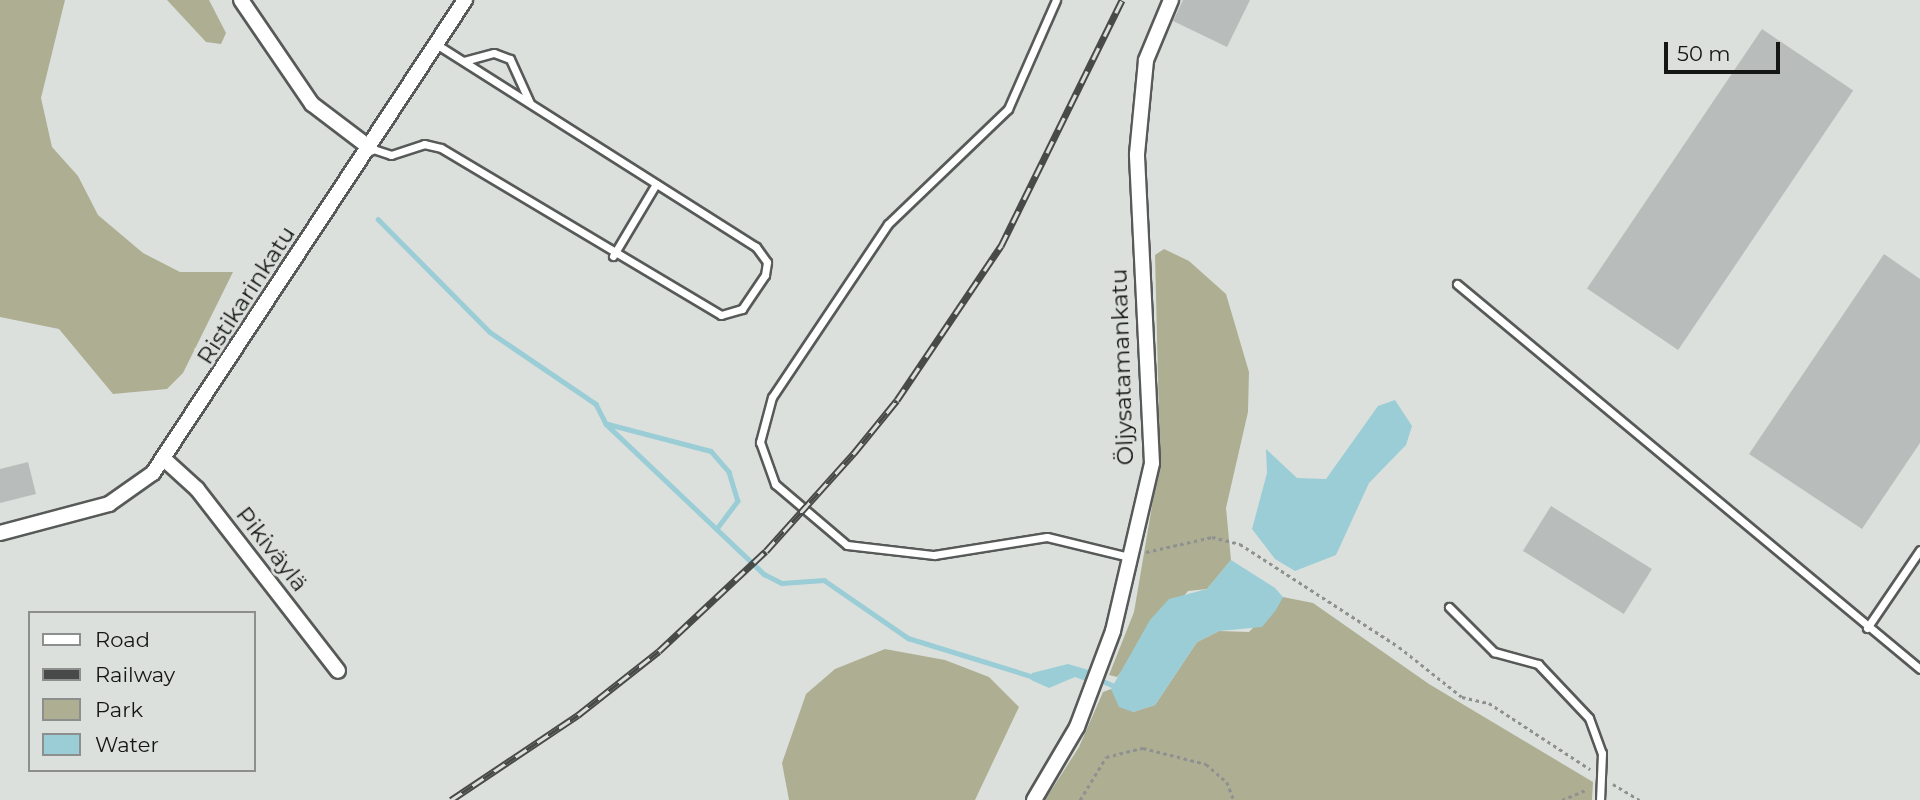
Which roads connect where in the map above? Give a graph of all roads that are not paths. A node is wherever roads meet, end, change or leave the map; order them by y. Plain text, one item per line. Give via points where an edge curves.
1 (241, 0) edge
2 (465, 0) edge
3 (1056, 0) edge
4 (1171, 0) edge
5 (436, 44) junction
6 (464, 61) junction
7 (530, 104) junction
8 (370, 148) junction
9 (656, 184) junction
10 (613, 256) junction
11 (1457, 284) dead end
12 (164, 459) junction
13 (0, 533) edge
14 (1920, 550) edge
15 (1129, 557) junction
16 (1449, 607) dead end
17 (1867, 628) junction
18 (1920, 669) edge
19 (338, 671) dead end
20 (1034, 800) edge
21 (1600, 800) edge

1 - 8 street via 312,104
2 - 5 street, Ristikarinkatu
3 - 15 lane via 1008,108 888,224 772,397 760,442 775,484 847,545 934,555 1047,537
4 - 15 street, Öljysatamankatu via 1146,60 1137,154 1152,463
5 - 6 lane
5 - 8 street, Ristikarinkatu
6 - 7 lane
6 - 7 lane via 494,53 510,59
7 - 9 lane
8 - 10 lane via 391,155 424,144 442,148
8 - 12 street, Ristikarinkatu
9 - 10 lane
9 - 10 lane via 756,247 767,262 765,275 742,309 721,315
11 - 17 lane
12 - 13 street, Ristikarinkatu via 109,503
12 - 19 street, Pikiväylä via 197,489
14 - 17 lane
15 - 20 street, Öljysatamankatu via 1113,631 1077,727
16 - 21 lane via 1494,652 1538,664 1589,718 1602,753
17 - 18 lane

